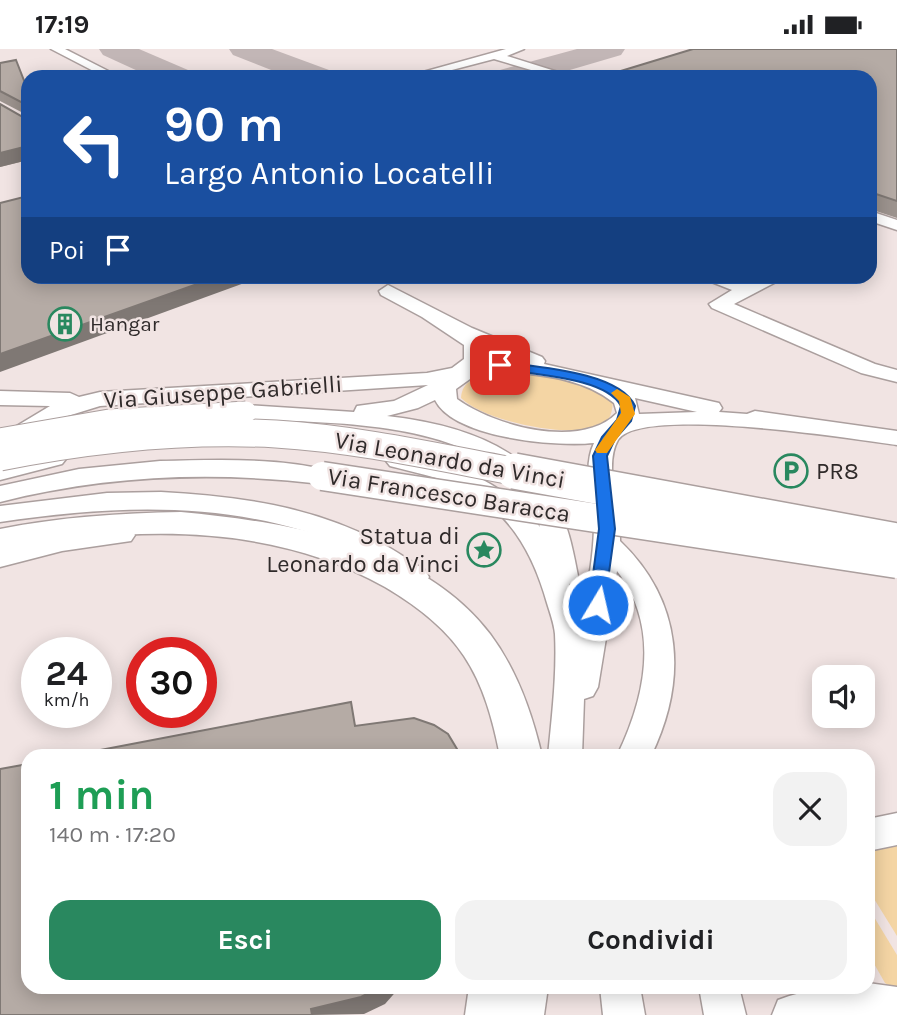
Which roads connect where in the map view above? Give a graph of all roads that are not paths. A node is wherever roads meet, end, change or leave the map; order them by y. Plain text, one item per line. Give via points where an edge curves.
1 (56, 49) edge
2 (475, 49) edge
3 (519, 49) edge
4 (495, 55) junction
5 (100, 70) edge
6 (438, 70) edge
7 (545, 70) edge
8 (877, 220) edge
9 (897, 225) edge
10 (732, 284) edge
11 (759, 284) edge
12 (747, 290) junction
13 (388, 291) dead end
14 (429, 313) junction
15 (897, 376) edge
16 (455, 377) junction
17 (572, 377) junction
18 (599, 384) junction
19 (0, 398) edge
20 (100, 399) junction
21 (346, 414) junction
22 (771, 422) junction
23 (616, 428) junction
24 (897, 438) edge
25 (0, 439) edge
26 (0, 449) edge
27 (0, 457) edge
28 (0, 472) edge
29 (0, 494) edge
30 (0, 514) edge
31 (281, 536) junction
32 (0, 540) edge
33 (897, 541) edge
34 (606, 543) junction
35 (0, 558) edge
36 (897, 564) edge
37 (464, 629) junction
38 (570, 633) junction
39 (518, 749) edge
40 (567, 749) edge
41 (568, 749) edge
42 (638, 749) edge
43 (897, 829) edge
44 (875, 834) edge
45 (480, 994) edge
46 (494, 994) edge
47 (511, 994) edge
48 (526, 994) edge
49 (621, 994) edge
50 (720, 994) edge
51 (853, 994) edge
52 (897, 1008) edge
53 (475, 1015) edge
54 (491, 1015) edge
55 (506, 1015) edge
56 (523, 1015) edge
57 (624, 1015) edge
58 (725, 1015) edge
59 (741, 1015) edge
60 (793, 1015) edge

1 - 5 street
2 - 4 street
3 - 4 street
4 - 6 street
4 - 7 street
8 - 9 street
10 - 12 street
11 - 12 street
12 - 15 street via 719,304 868,369
13 - 14 street
14 - 16 street via 476,348 474,361
14 - 17 street
16 - 17 street, Via Giuseppe Gabrielli via 500,365
16 - 20 street, Via Giuseppe Gabrielli
16 - 21 street via 406,406
16 - 23 street via 444,395 452,408 495,427 573,438
17 - 18 street
18 - 22 street
18 - 23 street via 619,394 628,406 624,421
19 - 20 street
20 - 26 street, Via Giuseppe Gabrielli via 62,407
21 - 25 street, bridge via 246,412 109,420
21 - 38 street via 469,441 501,456 526,477 542,500 554,531
22 - 23 street via 673,419
22 - 24 street
23 - 34 street via 600,461 607,507
27 - 33 main road, Via Leonardo da Vinci, bridge via 146,435 236,432 309,436
28 - 38 street via 97,451 216,443 354,453 457,476 495,494 528,528 547,562
29 - 36 street, Via Francesco Baracca, bridge via 76,477 155,468 240,467
30 - 37 street via 134,499 219,503 285,515 345,535 395,561
31 - 32 main road via 129,522
31 - 35 street via 204,530 104,536
31 - 37 main road via 374,565 435,603
34 - 41 street
34 - 42 street via 632,570 654,622 660,654 660,690 649,730
37 - 39 main road via 499,683
38 - 40 street
43 - 44 street
45 - 53 street
46 - 54 main road
47 - 55 street
48 - 56 street
49 - 57 street
50 - 58 street
51 - 52 street
51 - 60 street
58 - 59 street

